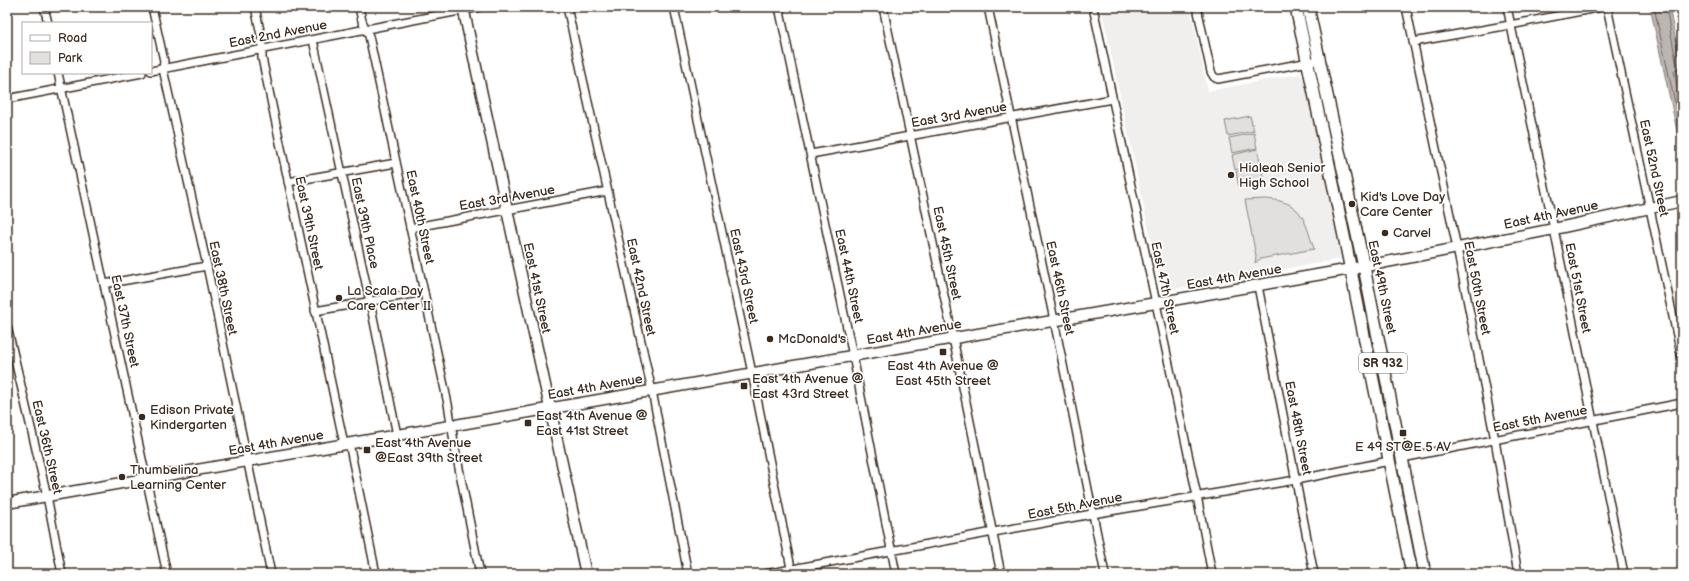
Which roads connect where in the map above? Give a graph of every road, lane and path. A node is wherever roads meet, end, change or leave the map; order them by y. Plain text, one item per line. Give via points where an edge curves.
1 (44, 7) edge
2 (152, 7) edge
3 (254, 7) edge
4 (359, 7) edge
5 (480, 7) edge
6 (567, 7) edge
7 (674, 7) edge
8 (779, 7) edge
9 (883, 7) edge
10 (988, 7) edge
11 (1093, 7) edge
12 (1197, 7) edge
13 (1296, 7) edge
14 (1308, 7) edge
15 (1406, 7) edge
16 (1507, 7) edge
17 (1602, 7) edge
18 (1607, 7) edge
19 (463, 9) edge
20 (48, 22) edge
21 (1510, 25) junction
22 (365, 30) junction
23 (313, 40) junction
24 (1413, 42) junction
25 (263, 49) junction
26 (1320, 60) junction
27 (1307, 62) junction
28 (163, 69) junction
29 (152, 71) edge
30 (58, 74) edge
31 (137, 74) edge
32 (62, 89) junction
33 (7, 99) edge
34 (1112, 99) junction
35 (1012, 118) junction
36 (910, 136) junction
37 (811, 154) junction
38 (396, 163) junction
39 (342, 172) junction
40 (288, 182) junction
41 (608, 191) junction
42 (1682, 201) edge
43 (1650, 207) junction
44 (507, 210) junction
45 (410, 228) junction
46 (1554, 229) junction
47 (1457, 248) junction
48 (207, 266) junction
49 (1364, 267) junction
50 (1351, 269) junction
51 (104, 284) junction
52 (1258, 286) junction
53 (424, 292) junction
54 (370, 302) junction
55 (1156, 303) junction
56 (315, 311) junction
57 (1054, 320) junction
58 (7, 326) edge
59 (953, 338) junction
60 (854, 356) junction
61 (1682, 359) edge
62 (752, 373) junction
63 (652, 391) junction
64 (1682, 403) edge
65 (1378, 407) junction
66 (550, 408) junction
67 (1593, 421) junction
68 (452, 425) junction
69 (397, 435) junction
70 (1495, 440) junction
71 (346, 444) junction
72 (1402, 458) junction
73 (1389, 461) junction
74 (247, 462) junction
75 (147, 479) junction
76 (1296, 480) junction
77 (46, 496) junction
78 (1197, 496) junction
79 (7, 503) edge
80 (1092, 514) junction
81 (1414, 521) junction
82 (992, 533) junction
83 (891, 550) junction
84 (792, 572) edge
85 (62, 574) edge
86 (168, 574) edge
87 (271, 574) edge
88 (376, 574) edge
89 (480, 574) edge
90 (586, 574) edge
91 (688, 574) edge
92 (765, 574) edge
93 (896, 574) edge
94 (1001, 574) edge
95 (1105, 574) edge
96 (1212, 574) edge
97 (1314, 574) edge
98 (1412, 574) edge
99 (1425, 574) edge
100 (1518, 574) edge
101 (1624, 574) edge

1 - 20 street
2 - 28 street, East 38th Street via 164,61
3 - 25 street, East 39th Street
4 - 22 street, East 40th Street
5 - 19 street, East 2nd Avenue
6 - 41 street, East 42nd Street
7 - 62 street, East 43rd Street
8 - 37 street, East 44th Street
9 - 36 street, East 45th Street
10 - 35 street, East 46th Street
11 - 34 street, East 47th Street
12 - 27 street via 1214,77 1218,79
13 - 27 main road, East 49th Street / SR 932
14 - 26 main road, East 49th Street / SR 932
15 - 24 street, East 50th Street
16 - 21 street, East 51st Street
17 - 21 street
18 - 43 street, East 52nd Street
19 - 22 street, East 2nd Avenue
19 - 44 main road, East 41st Street
21 - 24 street
21 - 46 street, East 51st Street
22 - 23 street, East 2nd Avenue
22 - 38 street, East 40th Street via 369,36
23 - 25 street, East 2nd Avenue
23 - 39 street, East 39th Place
24 - 47 street, East 50th Street
25 - 28 street, East 2nd Avenue
25 - 40 street, East 39th Street via 262,58
26 - 27 street
26 - 49 main road, East 49th Street / SR 932
27 - 50 main road, East 49th Street / SR 932
28 - 29 street, East 2nd Avenue
28 - 48 street, East 38th Street
30 - 32 street, East 37th Street
31 - 32 street
32 - 33 street
32 - 51 street, East 37th Street
34 - 35 street, East 3rd Avenue
34 - 55 street, East 47th Street
35 - 36 street, East 3rd Avenue
35 - 57 street, East 46th Street
36 - 37 street, East 3rd Avenue
36 - 59 street, East 45th Street
37 - 60 street, East 44th Street
38 - 39 street
38 - 45 street, East 40th Street
39 - 40 street
39 - 54 street, East 39th Place
40 - 56 street, East 39th Street
41 - 44 street, East 3rd Avenue
41 - 63 street, East 42nd Street
42 - 43 main road, East 4th Avenue
43 - 46 main road, East 4th Avenue
43 - 61 street, East 52nd Street
44 - 45 street, East 3rd Avenue
44 - 66 main road, East 41st Street
45 - 53 street, East 40th Street
46 - 47 main road, East 4th Avenue
46 - 67 street, East 51st Street
47 - 49 main road, East 4th Avenue
47 - 70 street, East 50th Street
48 - 51 street
48 - 74 street, East 38th Street
49 - 50 main road, East 4th Avenue
49 - 72 main road, East 49th Street / SR 932
50 - 52 main road, East 4th Avenue
50 - 65 main road, East 49th Street / SR 932
51 - 75 street, East 37th Street
52 - 55 main road, East 4th Avenue
52 - 76 street, East 48th Street
53 - 54 street
53 - 68 street, East 40th Street
54 - 56 street
54 - 69 street, East 39th Place
55 - 57 main road, East 4th Avenue
55 - 78 street, East 47th Street
56 - 71 street, East 39th Street via 337,415
57 - 59 main road, East 4th Avenue
57 - 80 street, East 46th Street
58 - 77 street, East 36th Street
59 - 60 main road, East 4th Avenue
59 - 82 street, East 45th Street
60 - 62 main road, East 4th Avenue
60 - 83 street, East 44th Street
62 - 63 main road, East 4th Avenue
62 - 84 street, East 43rd Street
63 - 66 main road, East 4th Avenue
63 - 91 street, East 42nd Street
64 - 67 street, East 5th Avenue
65 - 72 main road via 1386,419 1393,451
65 - 73 main road, East 49th Street / SR 932
66 - 68 main road, East 4th Avenue
66 - 90 main road, East 41st Street
67 - 70 street, East 5th Avenue
67 - 101 street, East 51st Street
68 - 69 main road, East 4th Avenue
68 - 89 street, East 40th Street
69 - 71 main road, East 4th Avenue
70 - 72 street, East 5th Avenue
70 - 100 street, East 50th Street
71 - 74 main road, East 4th Avenue
71 - 88 street, East 39th Street
72 - 81 main road, East 49th Street / SR 932
73 - 76 street, East 5th Avenue
73 - 81 main road via 1399,469 1408,514
73 - 98 main road, East 49th Street / SR 932
74 - 75 main road, East 4th Avenue
74 - 87 street, East 38th Street
75 - 77 main road, East 4th Avenue
75 - 86 street, East 37th Street
76 - 78 street, East 5th Avenue
76 - 97 street, East 48th Street
77 - 79 main road, East 4th Avenue
77 - 85 street, East 36th Street
78 - 80 street, East 5th Avenue
78 - 96 street, East 47th Street
80 - 82 street, East 5th Avenue
80 - 95 street, East 46th Street
81 - 99 main road, East 49th Street / SR 932
82 - 83 street, East 5th Avenue
82 - 94 street, East 45th Street
83 - 84 street, East 5th Avenue
83 - 93 street, East 44th Street
84 - 92 street, East 5th Avenue

